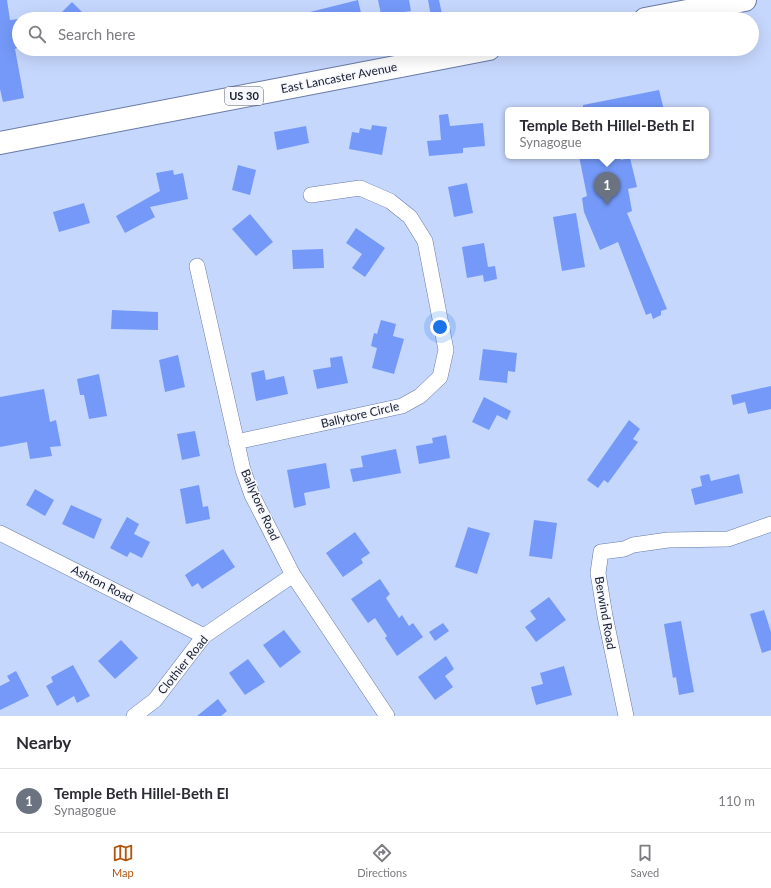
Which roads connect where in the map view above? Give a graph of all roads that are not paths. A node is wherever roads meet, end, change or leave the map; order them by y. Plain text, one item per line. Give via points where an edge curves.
1 (745, 0) edge
2 (682, 12) edge
3 (453, 56) edge
4 (0, 143) edge
5 (311, 195) dead end
6 (197, 266) dead end
7 (236, 442) junction
8 (771, 524) edge
9 (0, 533) edge
10 (293, 575) junction
11 (204, 636) junction
12 (134, 716) edge
13 (387, 716) edge
14 (626, 716) edge

1 - 2 highway
3 - 4 highway, East Lancaster Avenue / US 30
5 - 7 street, Ballytore Circle via 360,188 390,201 410,217 425,240 433,280 446,350 440,377 420,396 402,406
6 - 7 street, Ballytore Road
7 - 10 street, Ballytore Road via 252,495
8 - 14 street, Berwind Road via 728,539 668,540 601,552 598,573
9 - 11 street, Ashton Road
10 - 11 street, Clothier Road
10 - 13 street, Ballytore Road
11 - 12 street, Clothier Road via 155,700

